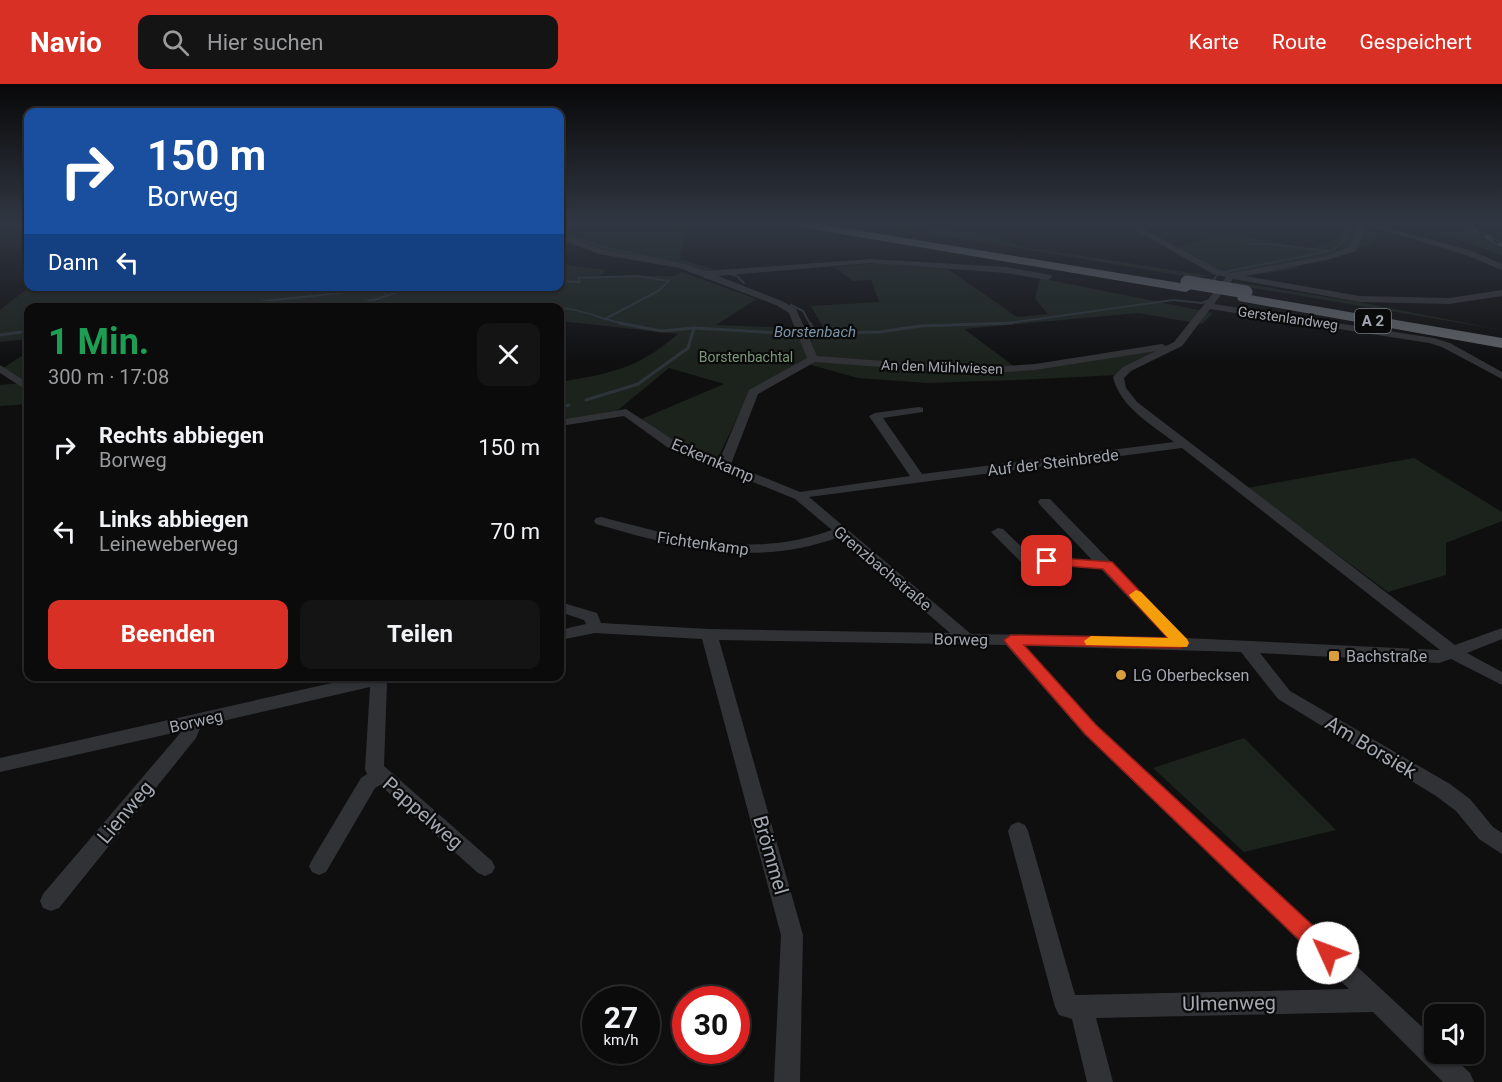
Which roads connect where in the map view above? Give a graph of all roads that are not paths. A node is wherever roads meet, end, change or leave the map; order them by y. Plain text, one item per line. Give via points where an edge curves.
1 (695, 271) edge
2 (749, 271) edge
3 (1009, 271) edge
4 (1095, 271) edge
5 (1105, 271) edge
6 (1213, 271) edge
7 (1260, 271) edge
8 (706, 274) junction
9 (1230, 276) junction
10 (1048, 278) dead end
11 (1187, 285) junction
12 (1502, 293) edge
13 (1245, 295) junction
14 (1207, 306) junction
15 (1502, 336) edge
16 (1502, 343) edge
17 (1178, 344) junction
18 (813, 360) junction
19 (0, 368) edge
20 (1502, 376) edge
21 (24, 385) edge
22 (919, 410) dead end
23 (564, 422) edge
24 (1186, 444) junction
25 (724, 466) junction
26 (920, 479) junction
27 (800, 496) junction
28 (1045, 502) dead end
29 (601, 521) dead end
30 (840, 532) junction
31 (998, 532) dead end
32 (1107, 565) junction
33 (564, 608) edge
34 (595, 628) junction
35 (1502, 633) edge
36 (564, 634) edge
37 (710, 634) junction
38 (967, 639) junction
39 (1011, 640) junction
40 (1181, 643) junction
41 (1245, 646) junction
42 (1454, 653) junction
43 (1502, 679) edge
44 (372, 681) edge
45 (385, 681) edge
46 (194, 721) junction
47 (0, 765) edge
48 (380, 775) junction
49 (1018, 831) dead end
50 (1502, 845) edge
51 (319, 866) dead end
52 (485, 867) dead end
53 (51, 901) dead end
54 (1378, 1000) junction
55 (1081, 1006) junction
56 (787, 1082) edge
57 (1100, 1082) edge
58 (1461, 1082) edge

1 - 8 street
2 - 8 street
3 - 10 street
4 - 11 highway, A 2
5 - 11 highway, A 2
6 - 9 street
7 - 9 street
8 - 18 street via 793,311
9 - 12 street via 1360,299 1449,301
9 - 14 street
11 - 13 highway, A 2
13 - 15 highway, A 2
13 - 16 highway, A 2
14 - 17 street
14 - 20 street, Gerstenlandweg via 1430,340
17 - 18 street, An den Mühlwiesen via 1035,367 976,371
17 - 24 street via 1118,377 1121,389 1133,404
18 - 25 street via 753,392
19 - 21 street
22 - 26 street via 875,416
23 - 25 street, Eckernkamp via 626,412 670,444
24 - 26 street, Auf der Steinbrede
24 - 42 street
25 - 27 street, Eckernkamp
26 - 27 street, Auf der Steinbrede
27 - 30 street, Grenzbachstraße
28 - 32 street
29 - 30 street, Fichtenkamp via 670,541 735,549 798,546
30 - 38 street, Grenzbachstraße
31 - 32 street via 1027,560
32 - 40 street
33 - 34 street via 591,617
34 - 36 street, Borweg
34 - 37 street, Borweg
35 - 42 street, Borweg
37 - 38 street, Borweg
37 - 56 street, Brömmel via 792,935
38 - 39 street, Borweg
39 - 40 street, Borweg
39 - 54 street via 1090,729
40 - 41 street, Borweg
41 - 42 street, Borweg via 1439,657
41 - 50 street, Am Borsiek via 1284,695 1443,790
42 - 43 street
44 - 46 street, Borweg
45 - 48 street, Pappelweg via 374,769
46 - 47 street, Borweg
46 - 53 street, Lienweg via 190,733
48 - 51 street via 368,783
48 - 52 street, Pappelweg
49 - 55 street via 1067,1007
54 - 55 street, Ulmenweg
54 - 58 street
55 - 57 street

